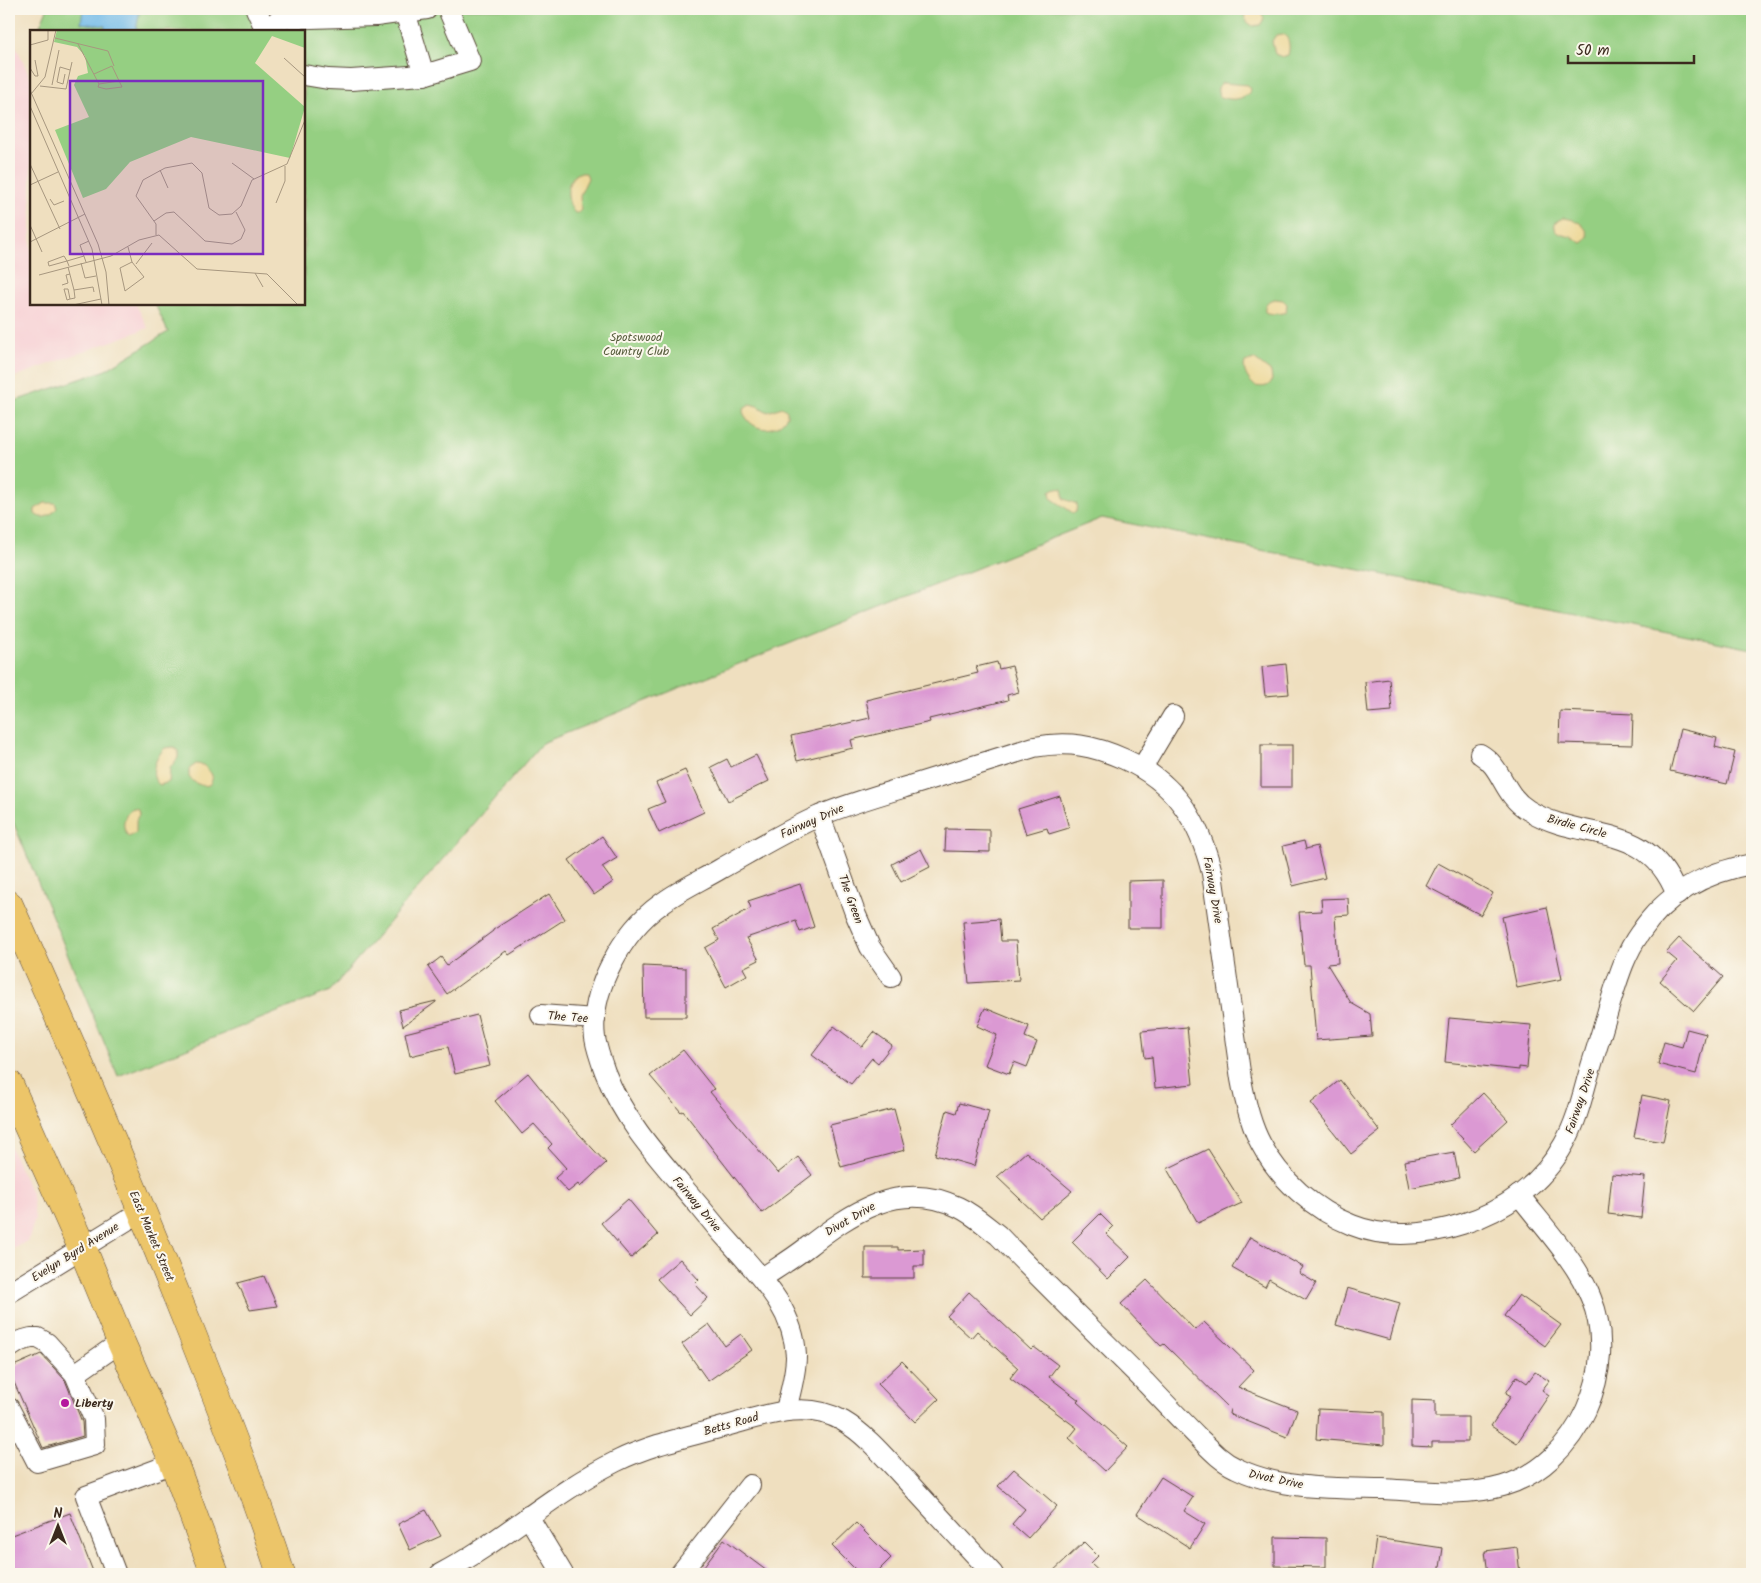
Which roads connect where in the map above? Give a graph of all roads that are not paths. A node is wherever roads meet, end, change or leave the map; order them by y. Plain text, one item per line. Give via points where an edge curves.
1 (256, 9) edge
2 (427, 9) edge
3 (448, 9) edge
4 (398, 11) edge
5 (333, 13) edge
6 (266, 30) edge
7 (268, 30) edge
8 (305, 74) edge
9 (424, 75) junction
10 (1173, 716) dead end
11 (1480, 754) dead end
12 (1142, 768) junction
13 (820, 816) junction
14 (1752, 864) edge
15 (1677, 894) junction
16 (9, 905) edge
17 (891, 977) dead end
18 (541, 1015) dead end
19 (595, 1019) junction
20 (9, 1084) edge
21 (1519, 1196) junction
22 (142, 1211) junction
23 (82, 1248) junction
24 (762, 1278) junction
25 (9, 1293) edge
26 (121, 1342) junction
27 (9, 1348) edge
28 (75, 1374) junction
29 (9, 1408) edge
30 (786, 1410) junction
31 (174, 1463) junction
32 (750, 1485) dead end
33 (528, 1516) junction
34 (116, 1574) edge
35 (215, 1574) edge
36 (281, 1574) edge
37 (440, 1574) edge
38 (563, 1574) edge
39 (680, 1574) edge
40 (993, 1574) edge

1 - 6 street
2 - 4 street
3 - 9 street via 470,61
4 - 5 street
4 - 9 street
5 - 7 street via 279,19
8 - 9 street via 352,80
10 - 12 street
11 - 15 street, Birdie Circle via 1492,763 1509,793 1527,809 1562,824 1618,837 1640,847 1663,869
12 - 13 street, Fairway Drive via 1092,747 1047,744 865,799
12 - 21 street, Fairway Drive via 1178,799 1208,855 1246,1104 1260,1144 1283,1176 1330,1216 1356,1227 1384,1233 1455,1227 1492,1213
13 - 17 street, The Green via 855,913 870,947
13 - 19 street, Fairway Drive via 784,832 661,903 620,949 599,995
14 - 15 street, Fairway Drive via 1715,873
15 - 21 street, Fairway Drive via 1649,921 1625,960 1577,1115 1564,1144 1543,1173
16 - 22 highway, East Market Street
18 - 19 street, The Tee
19 - 24 street, Fairway Drive via 600,1058 614,1093 634,1127
20 - 23 highway
21 - 24 street, Divot Drive via 1585,1282 1598,1320 1600,1360 1588,1404 1564,1446 1533,1472 1512,1483 1485,1490 1462,1492 1307,1486 1237,1469 1222,1460 998,1235 966,1211 936,1199 904,1197 872,1205 824,1233
22 - 23 street, Evelyn Byrd Avenue
22 - 36 highway, East Market Street via 220,1403
23 - 25 street, Evelyn Byrd Avenue
23 - 26 highway
24 - 30 street, Fairway Drive via 783,1310 795,1349
26 - 28 street
26 - 31 highway
27 - 28 street via 20,1341 38,1338 47,1343
28 - 29 street via 94,1419 95,1445 37,1462
30 - 33 street, Betts Road via 633,1454 614,1462
30 - 40 street, Betts Road via 822,1412 853,1428 892,1465
31 - 34 street via 86,1496
31 - 35 highway
32 - 39 street
33 - 37 street, Betts Road
33 - 38 street

